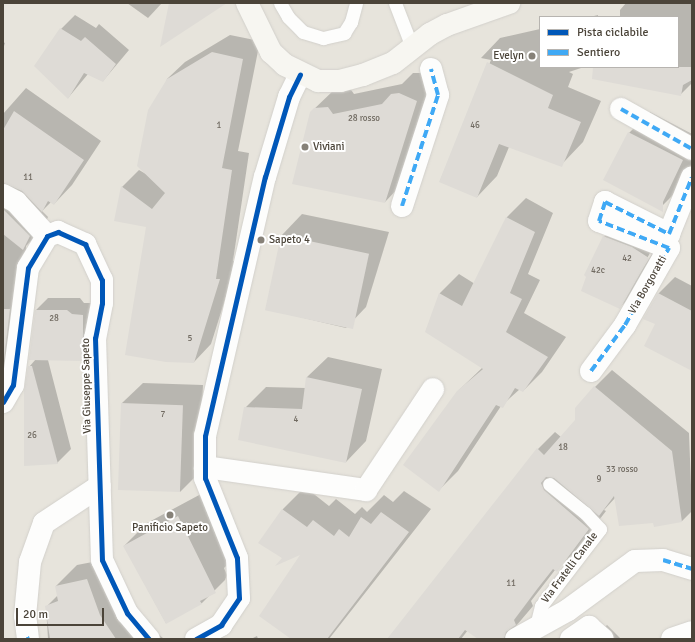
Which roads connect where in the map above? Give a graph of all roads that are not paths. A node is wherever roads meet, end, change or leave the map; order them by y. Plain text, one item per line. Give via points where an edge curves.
1 (247, 3) edge
2 (280, 3) edge
3 (356, 3) edge
4 (395, 3) edge
5 (509, 3) edge
6 (412, 47) junction
7 (431, 69) dead end
8 (300, 74) junction
9 (620, 109) dead end
10 (692, 149) edge
11 (692, 177) edge
12 (3, 195) edge
13 (402, 206) dead end
14 (47, 236) junction
15 (591, 370) dead end
16 (433, 389) dead end
17 (3, 402) edge
18 (205, 467) junction
19 (549, 484) dead end
20 (100, 486) junction
21 (692, 569) edge
22 (536, 626) junction
23 (692, 632) edge
24 (27, 638) edge
25 (149, 639) edge
26 (196, 639) edge
27 (516, 639) edge
28 (571, 639) edge
29 (603, 639) edge
30 (672, 639) edge

1 - 8 street via 271,52
2 - 3 lane via 288,17 303,32 323,38 344,33 351,22
4 - 6 lane via 397,15
5 - 6 street via 447,25
6 - 8 street via 393,63 364,75 340,81 318,81
7 - 13 street via 438,95
8 - 18 street via 289,97 265,177 205,436
9 - 10 street
11 - 15 street, Via Borgoratti via 669,234 605,202 599,222 669,248 625,324
12 - 14 street via 16,202
14 - 17 street via 28,268 13,385
14 - 20 street, Via Giuseppe Sapeto via 58,232 85,244 102,280 102,303 94,338
16 - 18 street via 366,490
18 - 26 street via 205,478 237,558 240,598 221,624
19 - 22 lane, Via Fratelli Canale via 585,513 600,529 541,606
20 - 24 street via 44,523 30,562 25,616
20 - 25 street, Via Giuseppe Sapeto via 102,560 127,613
21 - 22 street, Via Fratelli Canale via 663,560 635,561 568,610
22 - 27 street, Via Fratelli Canale
23 - 30 street
28 - 29 street via 589,628

